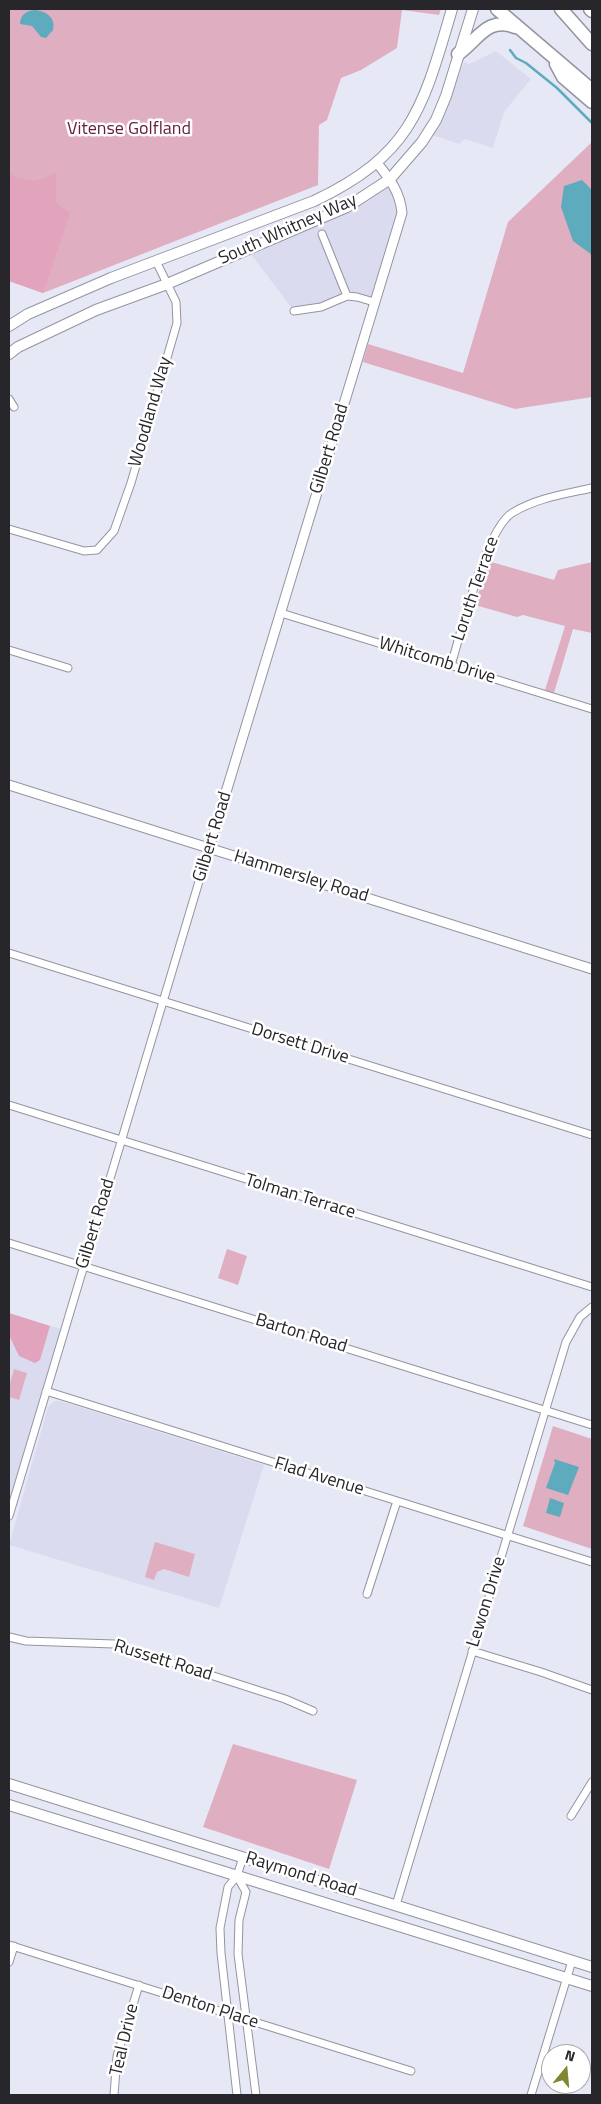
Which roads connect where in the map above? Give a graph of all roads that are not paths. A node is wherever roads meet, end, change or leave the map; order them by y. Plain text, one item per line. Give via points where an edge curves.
1 (452, 9) edge
2 (473, 9) edge
3 (497, 9) edge
4 (561, 9) edge
5 (519, 29) junction
6 (592, 44) edge
7 (458, 54) junction
8 (553, 57) junction
9 (592, 90) edge
10 (592, 102) edge
11 (377, 163) junction
12 (390, 179) junction
13 (322, 234) dead end
14 (156, 261) junction
15 (168, 284) junction
16 (347, 296) junction
17 (374, 302) junction
18 (294, 310) dead end
19 (9, 326) edge
20 (9, 354) edge
21 (9, 399) edge
22 (14, 407) dead end
23 (592, 488) edge
24 (9, 529) edge
25 (281, 613) junction
26 (9, 650) edge
27 (450, 665) junction
28 (68, 668) dead end
29 (592, 710) edge
30 (9, 785) edge
31 (209, 848) junction
32 (9, 953) edge
33 (592, 968) edge
34 (163, 1001) junction
35 (9, 1105) edge
36 (592, 1135) edge
37 (121, 1140) junction
38 (9, 1242) edge
39 (83, 1266) junction
40 (592, 1288) edge
41 (592, 1307) edge
42 (46, 1390) junction
43 (545, 1411) junction
44 (592, 1426) edge
45 (397, 1501) junction
46 (9, 1516) edge
47 (508, 1536) junction
48 (592, 1562) edge
49 (367, 1594) dead end
50 (9, 1636) edge
51 (472, 1651) junction
52 (592, 1690) edge
53 (313, 1711) dead end
54 (592, 1782) edge
55 (9, 1784) edge
56 (9, 1805) edge
57 (571, 1816) dead end
58 (243, 1857) junction
59 (237, 1876) junction
60 (396, 1905) junction
61 (11, 1945) edge
62 (572, 1961) junction
63 (9, 1962) edge
64 (592, 1967) edge
65 (567, 1978) junction
66 (139, 1985) junction
67 (592, 1986) edge
68 (228, 2014) junction
69 (247, 2020) junction
70 (411, 2071) dead end
71 (114, 2095) edge
72 (237, 2095) edge
73 (256, 2095) edge
74 (531, 2095) edge

1 - 11 main road, South Whitney Way via 421,104 408,127
2 - 7 main road, South Whitney Way
3 - 5 highway
4 - 6 highway
5 - 7 highway via 507,24 494,24
5 - 8 highway
7 - 12 main road, South Whitney Way via 436,120
8 - 9 highway
8 - 10 highway via 563,77
11 - 12 street, Gilbert Road
11 - 14 main road, South Whitney Way via 339,190
12 - 15 main road, South Whitney Way via 347,207
12 - 17 street, Gilbert Road via 402,213
13 - 16 street
14 - 15 street, Woodland Way
14 - 19 main road, South Whitney Way via 56,301
15 - 20 main road, South Whitney Way via 96,310
15 - 24 street, Woodland Way via 176,302 177,323 114,531 97,550 88,551
16 - 17 street
16 - 18 street via 321,307
17 - 25 street, Gilbert Road
21 - 22 street
23 - 27 street, Loruth Terrace via 531,503 509,514 494,532
25 - 27 street, Whitcomb Drive
25 - 31 street, Gilbert Road
26 - 28 street
27 - 29 street, Whitcomb Drive
30 - 31 street, Hammersley Road
31 - 33 street, Hammersley Road
31 - 34 street, Gilbert Road
32 - 34 street, Dorsett Drive
34 - 36 street, Dorsett Drive
34 - 37 street, Gilbert Road
35 - 37 street, Tolman Terrace
37 - 39 street, Gilbert Road
37 - 40 street, Tolman Terrace
38 - 39 street, Barton Road
39 - 42 street, Gilbert Road
39 - 43 street, Barton Road
41 - 43 street, Lewon Drive via 580,1317 566,1342
42 - 45 street, Flad Avenue
42 - 46 street, Gilbert Road
43 - 44 street, Barton Road
43 - 47 street, Lewon Drive
45 - 47 street, Flad Avenue
45 - 49 street
47 - 48 street, Flad Avenue
47 - 51 street, Lewon Drive
50 - 53 street, Russett Road via 26,1642 114,1644
51 - 52 street
51 - 60 street, Lewon Drive
54 - 57 street
55 - 58 main road, Raymond Road
56 - 59 main road, Raymond Road
58 - 59 street
58 - 60 main road, Raymond Road
59 - 65 main road, Raymond Road
59 - 68 street via 228,1887 220,1928
59 - 69 street via 246,1892 239,1920 238,1954
60 - 62 main road, Raymond Road
61 - 63 street
61 - 66 street, Denton Place
62 - 64 main road, Raymond Road
62 - 65 street
65 - 67 main road, Raymond Road
65 - 74 street
66 - 68 street, Denton Place
66 - 71 street, Teal Drive via 118,2056
68 - 69 street, Denton Place
68 - 72 street
69 - 70 street, Denton Place
69 - 73 street

